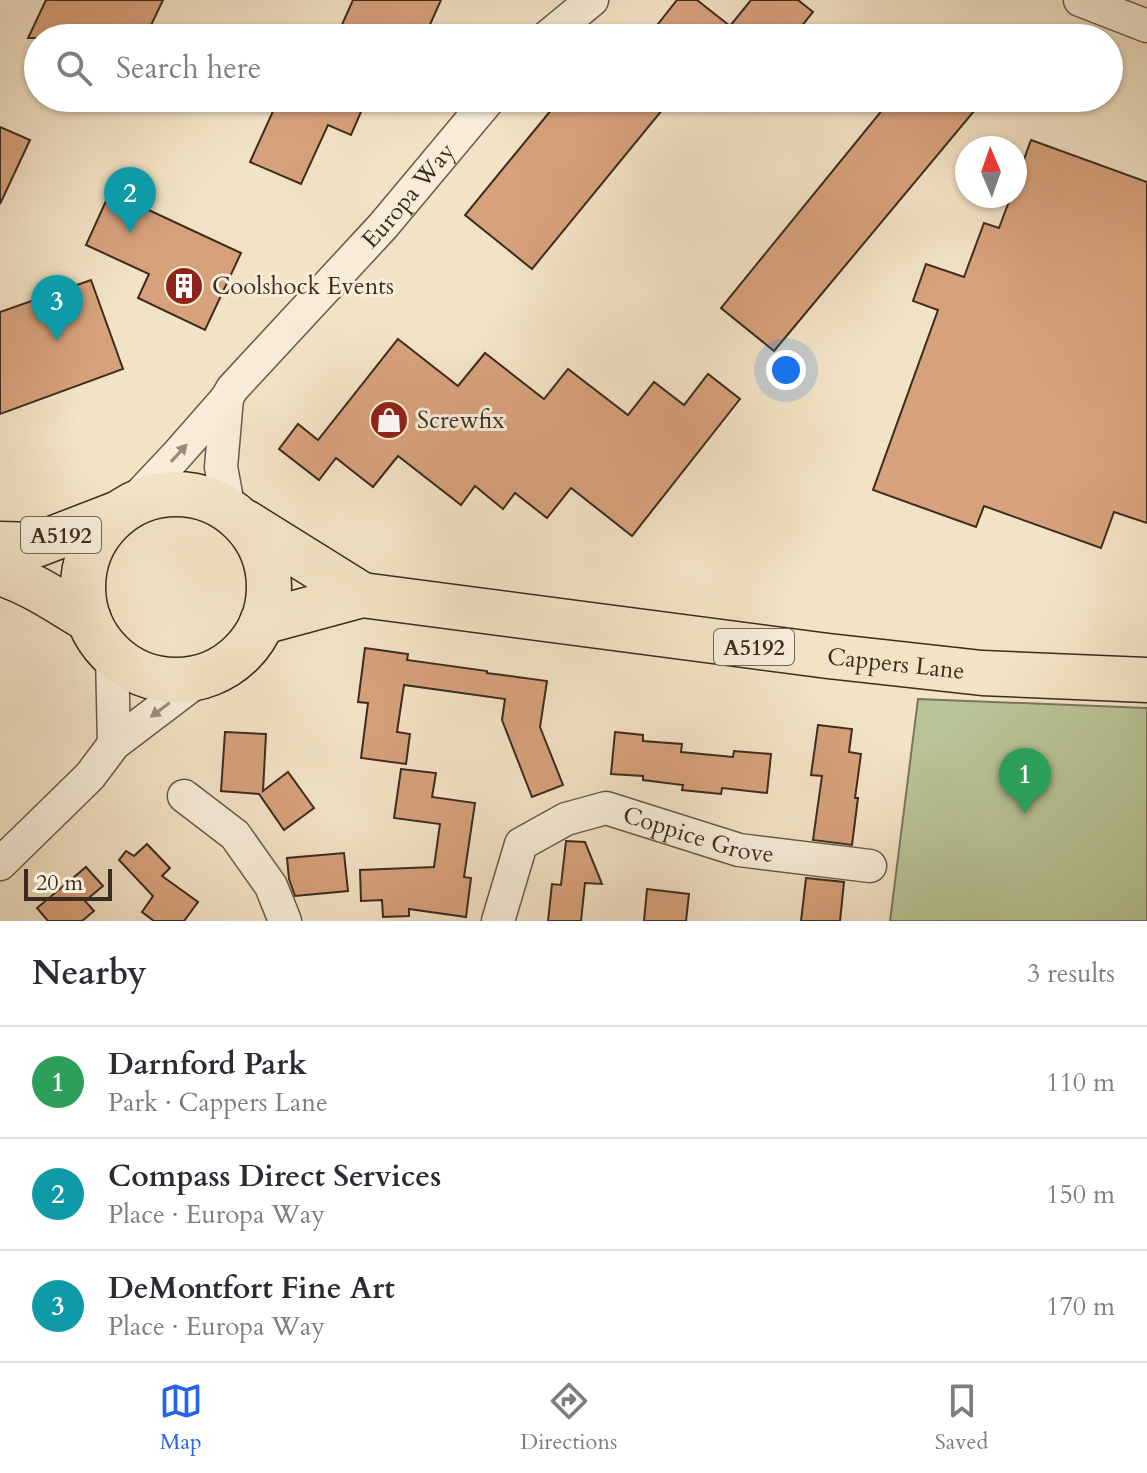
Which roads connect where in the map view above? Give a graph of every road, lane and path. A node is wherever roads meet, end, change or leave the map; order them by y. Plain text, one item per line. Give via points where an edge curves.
1 (592, 0) edge
2 (1080, 0) edge
3 (563, 24) edge
4 (1147, 26) edge
5 (478, 112) edge
6 (227, 398) junction
7 (124, 509) junction
8 (233, 513) junction
9 (0, 544) edge
10 (0, 573) edge
11 (362, 595) junction
12 (262, 622) junction
13 (100, 637) junction
14 (205, 675) junction
15 (1147, 680) edge
16 (114, 744) junction
17 (184, 796) dead end
18 (0, 864) edge
19 (870, 866) dead end
20 (285, 921) edge
21 (498, 921) edge

1 - 3 street
2 - 4 street
5 - 6 street, Europa Way
7 -> 6 street, Europa Way
6 - 8 street via 221,467
7 - 8 highway via 153,496 179,493 205,498
7 - 9 highway, A5192 via 36,545
7 - 13 highway via 98,534 86,562 82,591
8 - 11 highway, Cappers Lane / A5192
8 - 12 highway via 255,538 266,565 269,594
10 - 13 highway, A5192 via 34,588
11 - 12 highway, Cappers Lane / A5192
11 - 15 highway, Cappers Lane / A5192 via 982,673
12 - 14 highway via 235,658
13 - 14 highway via 132,669 156,677
13 - 16 street
14 -> 16 street
16 - 18 street via 90,776
17 - 20 street via 235,835 271,886
19 - 21 street, Coppice Grove via 739,850 606,808 566,819 521,844

